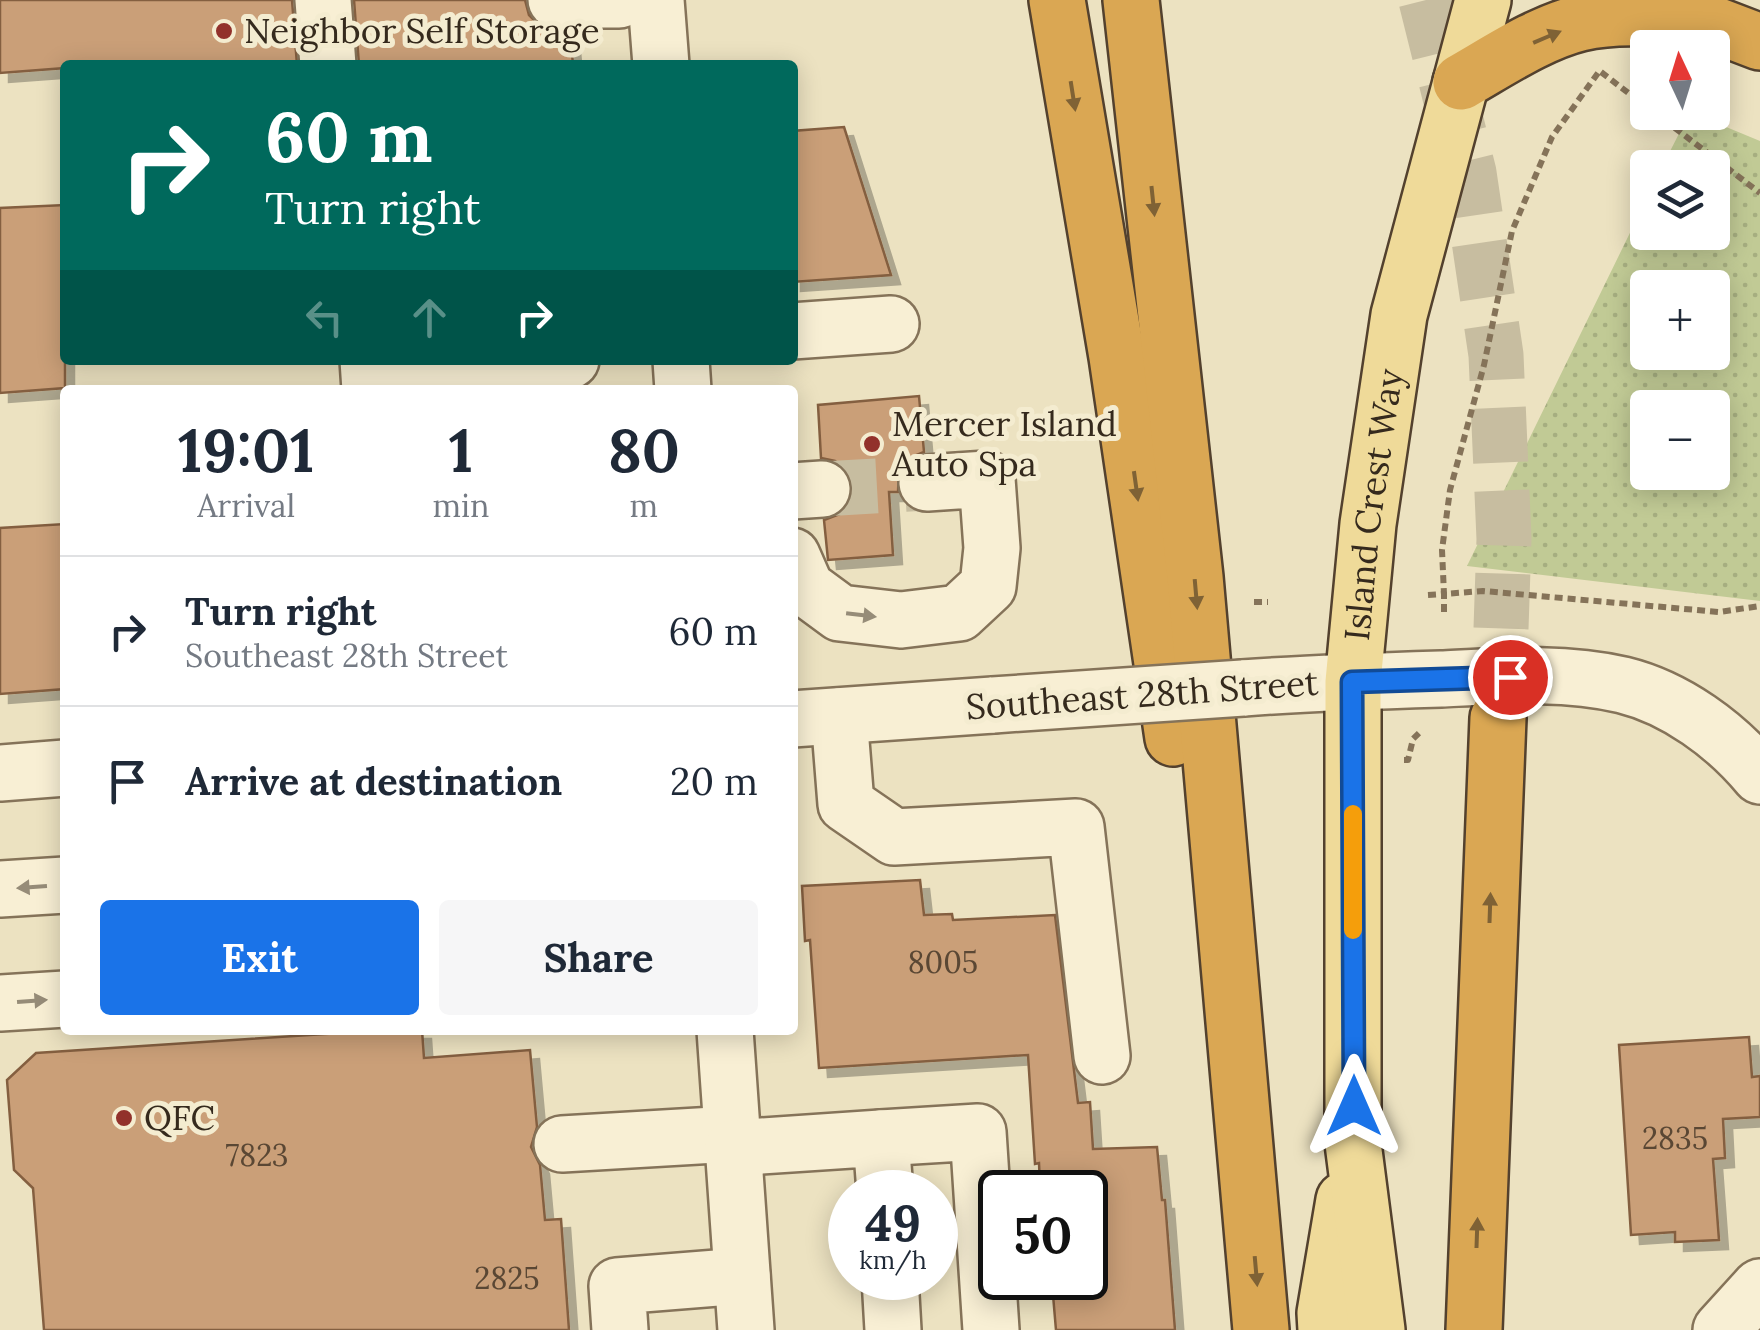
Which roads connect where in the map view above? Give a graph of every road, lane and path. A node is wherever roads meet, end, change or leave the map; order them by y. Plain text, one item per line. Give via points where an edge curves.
1 (324, 0) edge
2 (345, 0) edge
3 (556, 0) edge
4 (620, 0) edge
5 (656, 0) edge
6 (1057, 0) edge
7 (1131, 0) edge
8 (1483, 0) edge
9 (1688, 10) edge
10 (1760, 42) edge
11 (328, 60) edge
12 (349, 60) edge
13 (660, 60) edge
14 (1596, 61) dead end
15 (1600, 70) junction
16 (1461, 82) junction
17 (1630, 94) edge
18 (1678, 130) edge
19 (1760, 192) edge
20 (891, 324) dead end
21 (798, 331) edge
22 (520, 365) edge
23 (389, 378) edge
24 (926, 483) tunnel mouth
25 (798, 570) edge
26 (1444, 594) junction
27 (1428, 595) dead end
28 (1254, 602) dead end
29 (1268, 602) dead end
30 (1760, 606) edge
31 (1444, 616) dead end
32 (1352, 682) junction
33 (816, 717) edge
34 (1498, 718) tunnel mouth
35 (60, 768) edge
36 (0, 773) edge
37 (1760, 776) edge
38 (60, 884) edge
39 (0, 888) edge
40 (60, 999) edge
41 (0, 1003) edge
42 (725, 1035) edge
43 (1102, 1056) dead end
44 (881, 1138) junction
45 (733, 1141) junction
46 (1354, 1143) junction
47 (562, 1144) dead end
48 (883, 1170) edge
49 (1250, 1212) junction
50 (742, 1276) junction
51 (1760, 1287) edge
52 (891, 1300) edge
53 (620, 1330) edge
54 (746, 1330) edge
55 (893, 1330) edge
56 (991, 1330) edge
57 (1261, 1330) edge
58 (1326, 1330) edge
59 (1378, 1330) edge
60 (1474, 1330) edge
61 (1721, 1330) edge

1 - 11 street
2 - 12 street
3 - 4 street
5 - 13 street
6 -> 49 highway
7 -> 49 highway via 1194,578
8 - 16 main road, Island Crest Way
9 - 10 highway
16 -> 9 highway via 1580,23
14 - 15 path
15 - 17 path
15 - 26 path via 1552,137 1512,231 1450,490
16 - 32 main road, Island Crest Way via 1400,315
18 - 19 path
20 - 21 street
22 - 23 street
25 -> 24 street via 806,588 840,613 901,620 959,613 988,586 987,479
26 - 27 path
26 - 30 path via 1483,591 1718,612
26 - 31 path
28 - 29 path
32 - 33 street, Southeast 28th Street, bridge
32 - 37 street, Southeast 28th Street via 1568,677 1624,685 1680,707
32 - 46 main road, Island Crest Way
33 - 43 street via 846,804 894,836 1076,827
60 -> 34 highway
35 - 36 street
38 -> 39 street
41 -> 40 street
42 - 45 street
44 - 45 street
44 - 48 street
44 - 56 street via 978,1132
45 - 47 street
45 - 50 street
46 - 58 main road, Island Crest Way
46 - 59 main road, Island Crest Way
49 -> 57 highway
50 - 53 street via 617,1286
50 - 54 street
51 - 61 street
52 - 55 street

